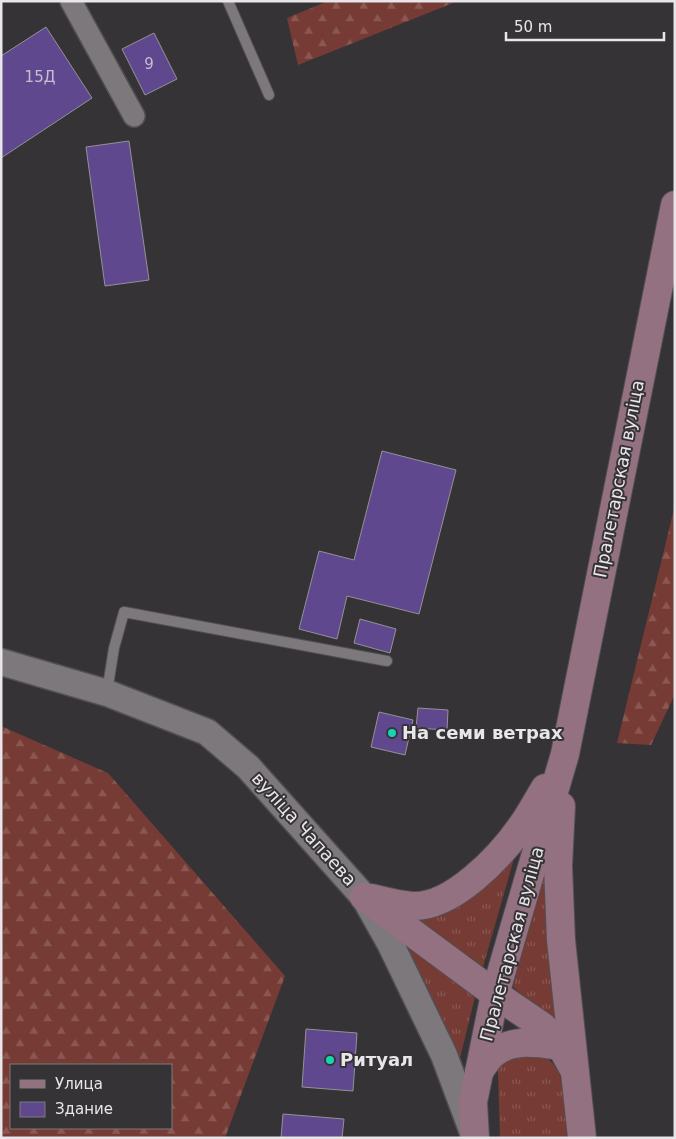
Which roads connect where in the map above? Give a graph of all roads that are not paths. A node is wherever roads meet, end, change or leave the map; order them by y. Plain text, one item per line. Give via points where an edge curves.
1 (70, 1) edge
2 (228, 1) edge
3 (269, 95) dead end
4 (134, 116) dead end
5 (675, 205) edge
6 (667, 278) edge
7 (387, 661) dead end
8 (1, 662) edge
9 (107, 694) junction
10 (565, 754) junction
11 (364, 897) junction
12 (495, 994) junction
13 (561, 1046) junction
14 (479, 1072) junction
15 (576, 1074) junction
16 (474, 1137) edge
17 (582, 1138) edge

1 - 4 street
2 - 3 lane
5 - 6 main road, Пралетарская вуліца
6 - 10 main road, Пралетарская вуліца
7 - 9 lane via 124,612
8 - 9 street, вуліца Чапаева
9 - 11 street, вуліца Чапаева via 207,732 248,767
10 - 11 main road via 521,828 492,862 466,885 438,901 414,906
10 - 12 main road, Пралетарская вуліца
10 - 15 main road, Пралетарская вуліца via 558,866 561,940
11 - 12 main road
11 - 16 street, вуліца Чапаева via 444,1055
12 - 13 main road via 542,1026
12 - 14 main road, Пралетарская вуліца
13 - 14 main road via 518,1043 494,1053
13 - 15 main road
14 - 16 main road, Пралетарская вуліца via 473,1102
15 - 17 main road, Пралетарская вуліца

